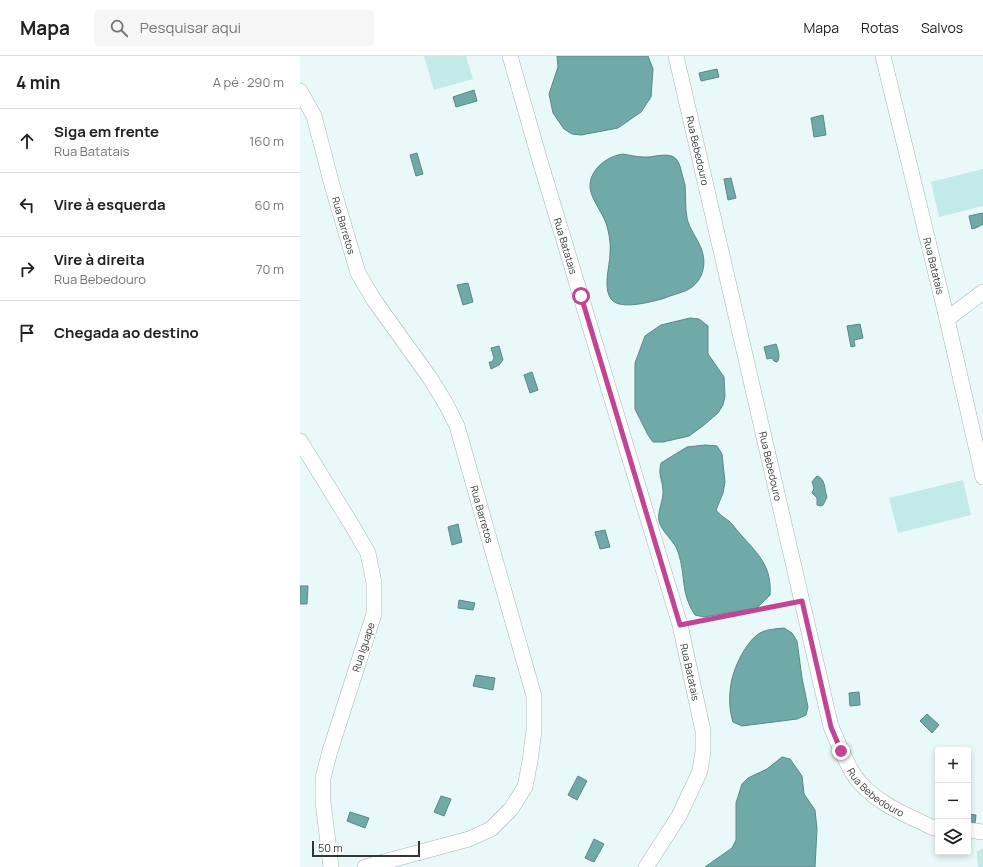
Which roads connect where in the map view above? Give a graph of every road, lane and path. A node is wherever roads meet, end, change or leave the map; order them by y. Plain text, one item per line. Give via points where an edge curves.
1 (510, 56) edge
2 (676, 56) edge
3 (884, 56) edge
4 (300, 91) edge
5 (983, 292) edge
6 (947, 319) junction
7 (300, 441) edge
8 (983, 476) edge
9 (802, 601) junction
10 (680, 625) junction
11 (935, 828) edge
12 (971, 830) edge
13 (983, 832) edge
14 (331, 867) edge
15 (365, 867) edge
16 (646, 867) edge

1 - 10 street, Rua Batatais
2 - 9 street, Rua Bebedouro
3 - 6 street, Rua Batatais
4 - 15 street, Rua Barretos via 314,116 358,274 430,378 457,426 534,696 534,730 525,787 511,809 491,828 469,838
5 - 6 street
6 - 8 street, Rua Batatais
7 - 14 street, Rua Iguape via 368,553 374,583 374,614 330,751 324,778 323,802
9 - 10 path
9 - 11 street, Rua Bebedouro via 831,727 853,773 869,792 890,807
10 - 16 street, Rua Batatais via 702,731 703,751 700,771 679,816
12 - 13 street

